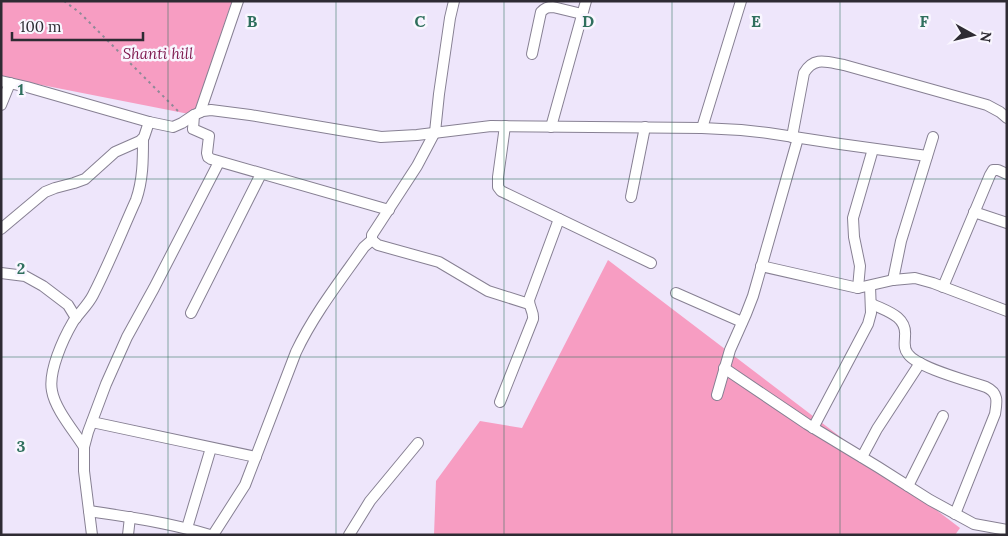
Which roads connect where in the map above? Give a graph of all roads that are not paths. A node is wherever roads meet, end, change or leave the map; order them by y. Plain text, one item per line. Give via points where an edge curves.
1 (238, 1) edge
2 (454, 1) edge
3 (586, 1) edge
4 (741, 1) edge
5 (582, 14) junction
6 (532, 54) dead end
7 (5, 82) edge
8 (1, 105) edge
9 (194, 116) junction
10 (1007, 118) edge
11 (149, 122) junction
12 (505, 126) junction
13 (551, 127) junction
14 (645, 128) junction
15 (702, 128) junction
16 (435, 132) junction
17 (795, 137) junction
18 (933, 137) dead end
19 (142, 139) junction
20 (873, 149) junction
21 (927, 156) junction
22 (219, 162) junction
23 (261, 174) junction
24 (1007, 174) edge
25 (631, 197) dead end
26 (389, 210) junction
27 (974, 212) junction
28 (559, 219) junction
29 (1007, 223) edge
30 (1, 229) edge
31 (372, 240) junction
32 (651, 262) dead end
33 (761, 266) junction
34 (1, 273) edge
35 (893, 280) junction
36 (870, 286) junction
37 (943, 287) junction
38 (858, 288) junction
39 (676, 293) dead end
40 (529, 304) junction
41 (872, 304) junction
42 (1007, 312) edge
43 (191, 313) dead end
44 (76, 318) junction
45 (742, 322) junction
46 (920, 363) junction
47 (724, 368) junction
48 (717, 395) dead end
49 (500, 402) dead end
50 (944, 416) dead end
51 (92, 422) junction
52 (813, 428) junction
53 (418, 444) dead end
54 (84, 447) junction
55 (211, 448) junction
56 (862, 457) junction
57 (256, 458) junction
58 (908, 486) junction
59 (89, 511) junction
60 (955, 514) junction
61 (130, 517) junction
62 (188, 528) junction
63 (1007, 530) edge
64 (992, 531) edge
65 (92, 535) edge
66 (128, 535) edge
67 (211, 535) edge
68 (348, 535) edge

1 - 9 street
2 - 16 street
3 - 5 street
4 - 15 street
5 - 6 street via 544,8
5 - 13 street
7 - 8 street
7 - 11 street
9 - 11 street via 173,127
9 - 16 street via 211,110 381,137
9 - 22 street via 193,129 209,136 208,157
10 - 17 street via 987,105 844,65 818,62 812,63 804,73
11 - 19 street
12 - 13 street
12 - 16 street
12 - 28 street via 498,187
13 - 14 street
14 - 15 street
14 - 25 street
15 - 17 street
16 - 26 street
17 - 20 street
17 - 33 street
18 - 21 street
19 - 30 street via 115,152 85,179 45,192
19 - 44 street via 142,177 136,200 93,296
20 - 21 street
20 - 38 street via 853,218 860,266
21 - 35 street via 899,247
22 - 23 street
22 - 51 street via 127,337
23 - 26 street
23 - 43 street
24 - 27 street via 993,170
26 - 31 street
27 - 29 street
27 - 37 street
28 - 32 street
28 - 40 street
31 - 40 street via 439,262 488,291
31 - 57 street via 302,339
33 - 38 street
33 - 45 street
34 - 44 street via 26,276 43,286 68,305
35 - 36 street
35 - 37 street via 915,278
36 - 38 street
36 - 41 street
37 - 42 street
39 - 45 street
40 - 49 street via 533,319
41 - 46 street via 904,322 904,346 907,353
41 - 52 street via 868,324
44 - 54 street via 59,352 51,385 57,406
45 - 47 street
46 - 56 street
46 - 60 street via 986,387 996,395 995,414
47 - 48 street
47 - 52 street
50 - 58 street
51 - 54 street
51 - 55 street
52 - 56 street
53 - 68 street via 370,502
54 - 59 street
55 - 57 street
55 - 62 street
56 - 58 street
57 - 67 street via 241,492
58 - 60 street
59 - 61 street
59 - 65 street
60 - 64 street
61 - 62 street
61 - 66 street
62 - 67 street
63 - 64 street

